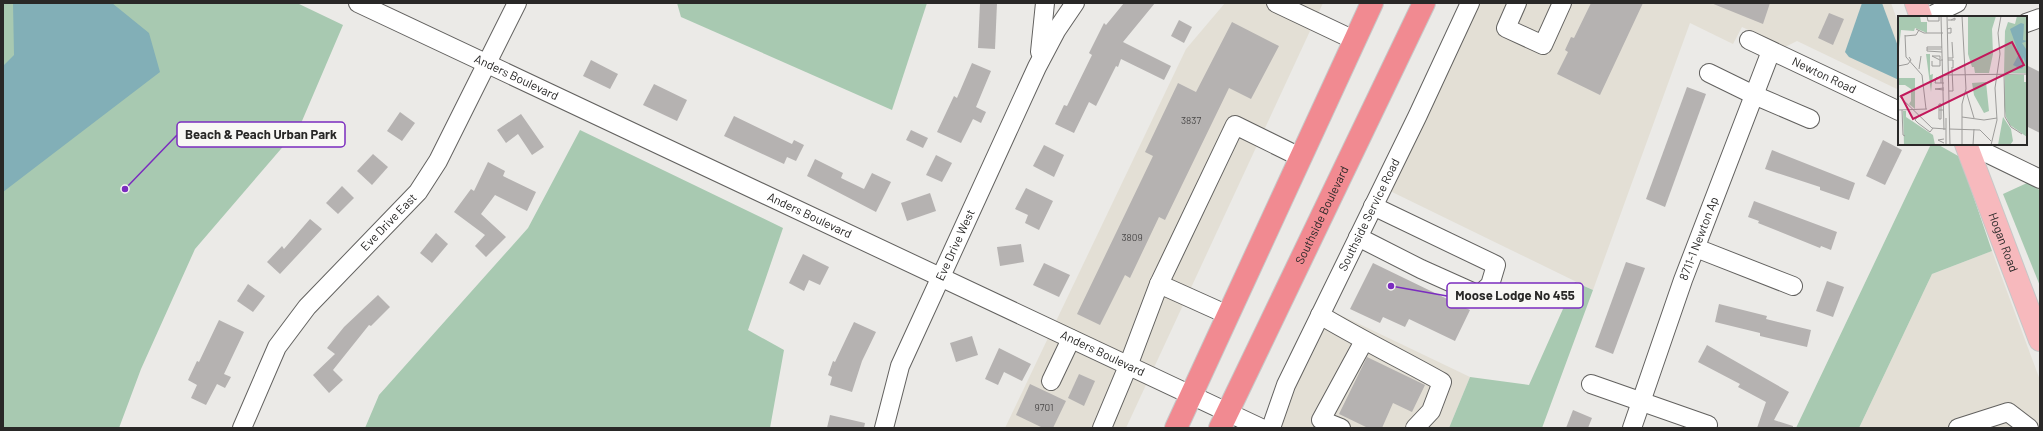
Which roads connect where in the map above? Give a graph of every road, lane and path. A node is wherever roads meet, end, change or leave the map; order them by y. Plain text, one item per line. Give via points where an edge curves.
1 (517, 3) edge
2 (1045, 3) edge
3 (1075, 3) edge
4 (1276, 3) edge
5 (1372, 3) edge
6 (1424, 3) edge
7 (1470, 3) edge
8 (1517, 3) edge
9 (1562, 3) edge
10 (1916, 3) edge
11 (1957, 3) edge
12 (364, 4) edge
13 (1921, 16) edge
14 (1930, 16) edge
15 (2040, 18) edge
16 (2027, 22) edge
17 (1354, 40) junction
18 (1749, 40) dead end
19 (1771, 51) junction
20 (488, 65) junction
21 (1038, 67) junction
22 (1709, 73) dead end
23 (1754, 95) junction
24 (1898, 111) edge
25 (1810, 119) dead end
26 (1967, 145) edge
27 (1969, 145) edge
28 (1300, 156) junction
29 (2040, 179) edge
30 (1373, 206) junction
31 (1358, 237) junction
32 (1696, 248) junction
33 (941, 278) junction
34 (1159, 284) junction
35 (1793, 286) dead end
36 (1228, 315) junction
37 (1320, 315) junction
38 (1071, 339) junction
39 (2040, 340) edge
40 (1364, 341) junction
41 (1128, 366) junction
42 (1051, 381) dead end
43 (1591, 384) dead end
44 (1190, 395) junction
45 (1641, 402) junction
46 (1224, 420) edge
47 (1319, 424) edge
48 (1708, 425) dead end
49 (242, 428) edge
50 (884, 428) edge
51 (1102, 428) edge
52 (1176, 428) edge
53 (1262, 428) edge
54 (1271, 428) edge
55 (1341, 428) edge
56 (1415, 428) edge
57 (1632, 428) edge
58 (1958, 428) edge
59 (2029, 428) edge

1 - 20 street, Eve Drive East
2 - 21 street
3 - 21 street, Eve Drive West via 1056,31
4 - 17 street
5 - 17 highway
6 - 46 highway, Southside Boulevard
7 - 30 street, Southside Service Road
8 - 9 street via 1506,28 1543,45
10 - 13 main road
11 - 14 street
12 - 20 street, Anders Boulevard
15 - 16 street
17 - 28 highway
18 - 19 street, Newton Road
19 - 23 street, 8711-1 Newton Ap
19 - 24 street, Newton Road
20 - 33 street, Anders Boulevard
20 - 49 street, Eve Drive East via 438,161 418,192 307,307 285,335 274,354
21 - 33 street, Eve Drive West
22 - 23 street
23 - 25 street
23 - 32 street, 8711-1 Newton Ap
26 - 39 main road, Hogan Road
27 - 29 street
28 - 34 street via 1235,125
28 - 36 highway
30 - 31 street, Southside Service Road
30 - 31 street via 1496,265 1490,285 1479,295
31 - 37 street, Southside Service Road
32 - 35 street
32 - 45 street, 8711-1 Newton Ap
33 - 38 street, Anders Boulevard
33 - 50 street, Eve Drive West via 900,366
34 - 36 street
34 - 41 street
36 - 44 highway
37 - 40 street
37 - 54 street, Southside Service Road via 1286,385
38 - 41 street, Anders Boulevard
38 - 42 street
40 - 47 street
40 - 56 street via 1388,351 1442,382 1431,411
41 - 44 street, Anders Boulevard
41 - 51 street
43 - 45 street
44 - 46 street, Anders Boulevard
44 - 52 highway
45 - 48 street
45 - 57 street, 8711-1 Newton Ap
46 - 53 street, Anders Boulevard
47 - 55 street
58 - 59 street via 2008,412

